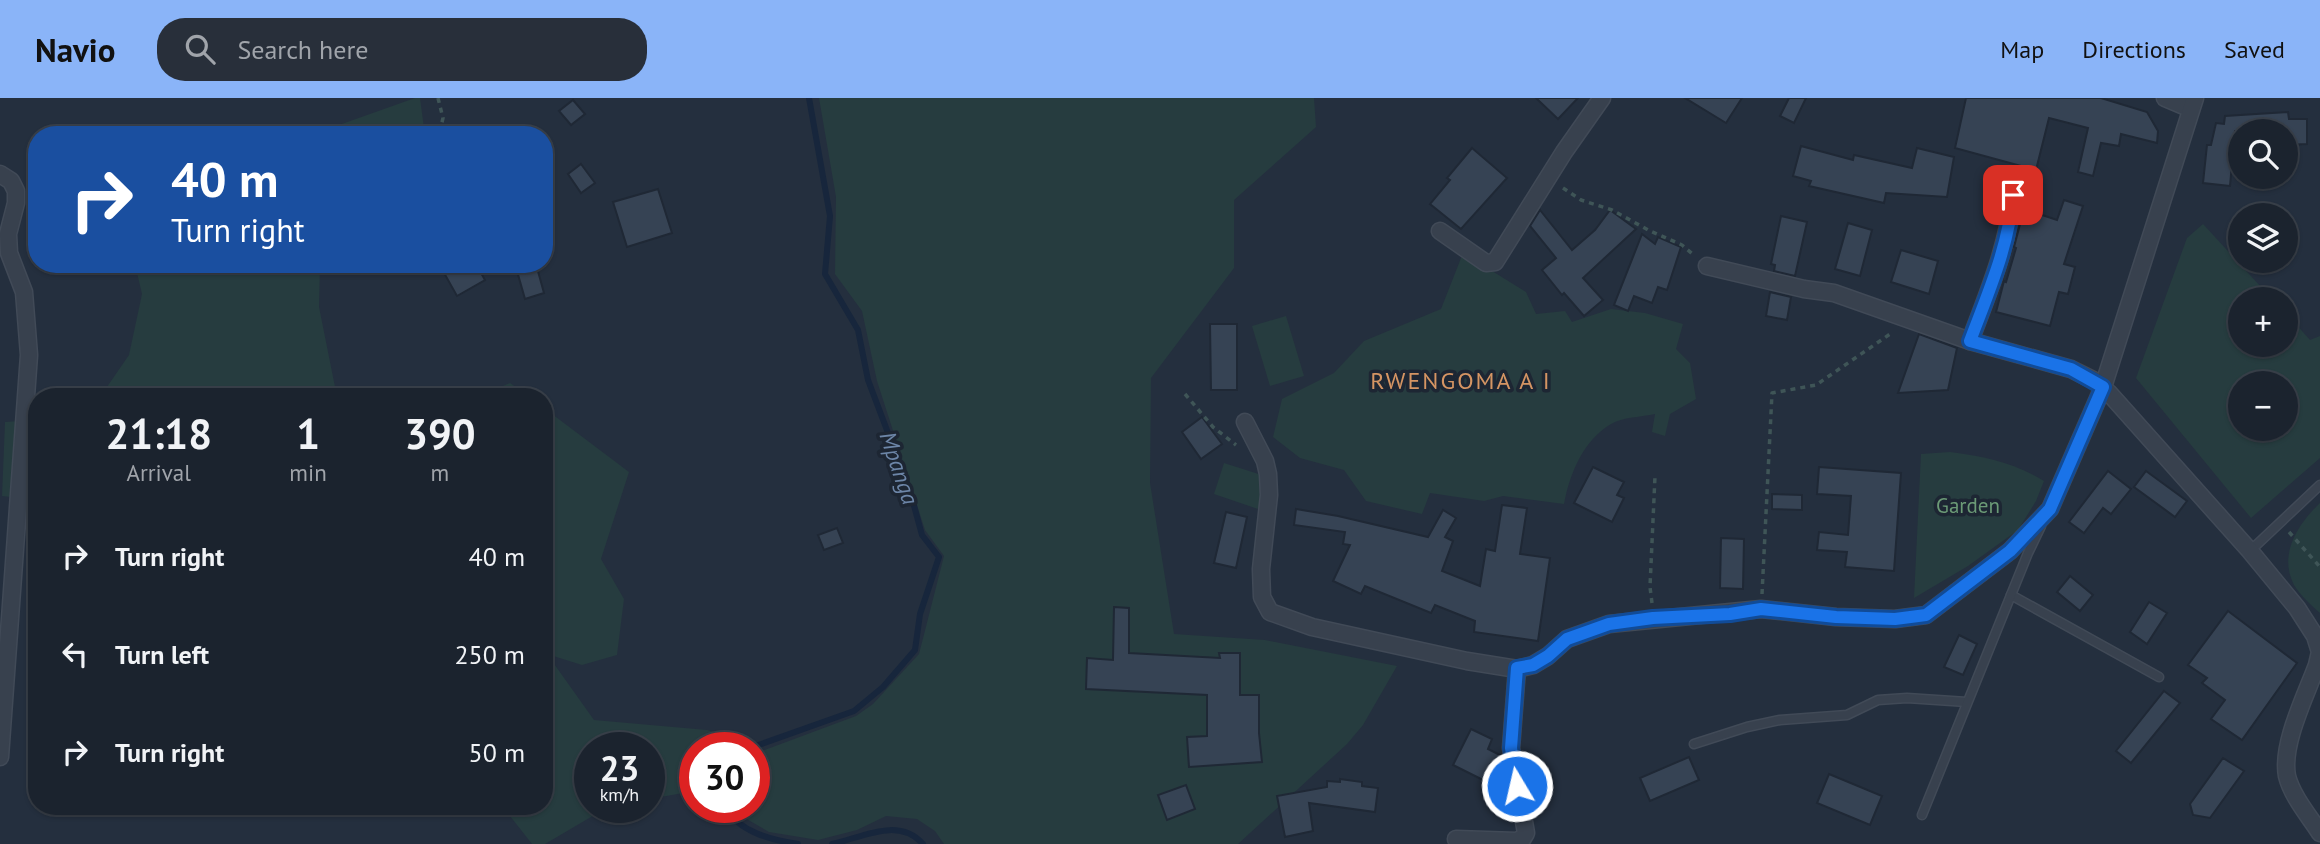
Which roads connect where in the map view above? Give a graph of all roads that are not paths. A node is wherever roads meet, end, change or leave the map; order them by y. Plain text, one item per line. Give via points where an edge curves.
1 (1602, 98) edge
2 (2165, 98) edge
3 (2193, 104) edge
4 (0, 174) edge
5 (2013, 195) dead end
6 (1440, 231) dead end
7 (1707, 266) road end
8 (1970, 341) junction
9 (2103, 387) junction
10 (1245, 422) dead end
11 (2320, 485) edge
12 (2050, 509) junction
13 (2250, 551) junction
14 (2011, 595) junction
15 (1517, 668) junction
16 (2159, 677) dead end
17 (1968, 702) junction
18 (1694, 744) dead end
19 (0, 757) edge
20 (1922, 815) dead end
21 (2320, 833) edge
22 (1456, 839) dead end

1 - 6 street via 1495,262 1486,263
2 - 3 street
3 - 9 street
4 - 19 street via 16,191 9,253 24,292 29,355
5 - 8 street via 1999,262
7 - 8 street via 1834,293
8 - 9 street via 2071,369
9 - 12 street
9 - 13 street
10 - 15 street via 1268,474 1261,569 1262,597 1270,612 1312,627
11 - 13 lane
12 - 14 lane
12 - 15 street via 2010,551 1926,615 1836,617 1761,609 1653,618 1582,632 1533,665
13 - 21 street via 2297,608 2320,652 2286,762 2292,788
14 - 16 lane
14 - 17 lane
15 - 22 street via 1511,748 1526,833 1517,841
17 - 18 lane via 1878,700 1841,716 1780,720
17 - 20 lane

